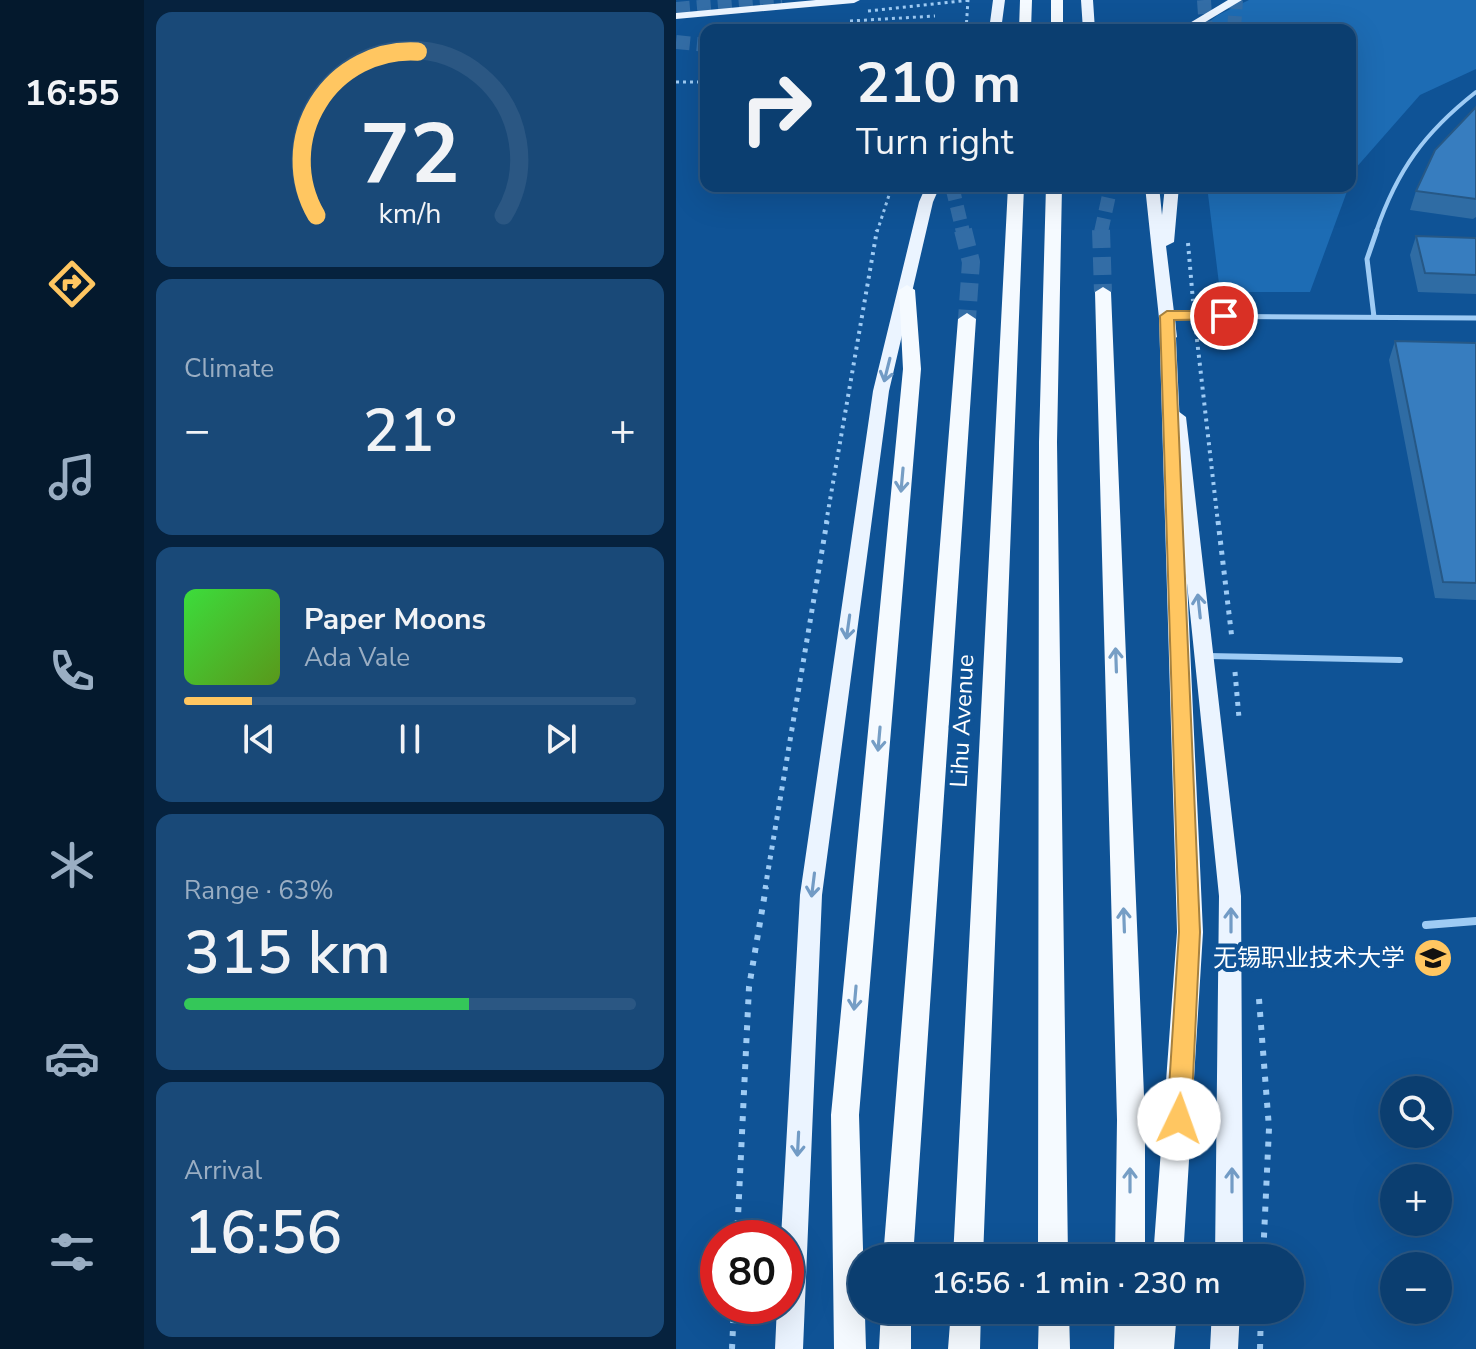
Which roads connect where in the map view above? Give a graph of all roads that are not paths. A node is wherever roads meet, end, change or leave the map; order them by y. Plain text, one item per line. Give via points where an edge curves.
1 (854, 0) edge
2 (999, 0) edge
3 (1026, 0) edge
4 (1057, 0) edge
5 (1087, 0) edge
6 (1236, 0) edge
7 (676, 16) edge
8 (996, 24) edge
9 (1025, 24) edge
10 (1057, 24) edge
11 (1089, 24) edge
12 (1194, 24) edge
13 (1476, 92) edge
14 (930, 192) edge
15 (1016, 192) edge
16 (1054, 192) edge
17 (1153, 192) edge
18 (1171, 192) edge
19 (1163, 281) junction
20 (907, 290) junction
21 (1103, 292) tunnel mouth
22 (1167, 316) junction
23 (1374, 317) junction
24 (1476, 318) edge
25 (967, 319) tunnel mouth
26 (1204, 655) junction
27 (1400, 660) dead end
28 (1476, 921) edge
29 (1426, 925) dead end
30 (899, 1244) edge
31 (969, 1244) edge
32 (1053, 1244) edge
33 (1130, 1244) edge
34 (1169, 1244) edge
35 (1229, 1244) edge
36 (896, 1324) edge
37 (965, 1324) edge
38 (1054, 1324) edge
39 (1130, 1324) edge
40 (1161, 1324) edge
41 (1225, 1324) edge
42 (789, 1349) edge
43 (850, 1349) edge
44 (895, 1349) edge
45 (964, 1349) edge
46 (1054, 1349) edge
47 (1130, 1349) edge
48 (1158, 1349) edge
49 (1224, 1349) edge

1 - 7 main road
2 - 8 main road
3 - 9 highway
4 - 10 highway
5 - 11 main road
6 - 12 main road
13 - 23 lane via 1442,119 1411,155 1383,212 1367,259
14 - 20 main road
15 - 31 highway, Lihu Avenue
16 - 32 highway via 1048,442
17 - 19 main road
18 - 19 main road
19 - 22 main road
20 -> 42 main road via 881,391 811,895
20 -> 43 highway via 912,369 845,1115
33 -> 21 highway via 1131,1120
22 - 23 lane
26 -> 22 main road
22 - 34 highway via 1190,932
23 - 24 lane
25 - 30 highway
26 - 27 lane
35 -> 26 main road via 1230,896
28 - 29 lane
36 - 44 highway
37 - 45 highway
38 - 46 highway
39 - 47 highway
40 - 48 highway
41 - 49 main road

